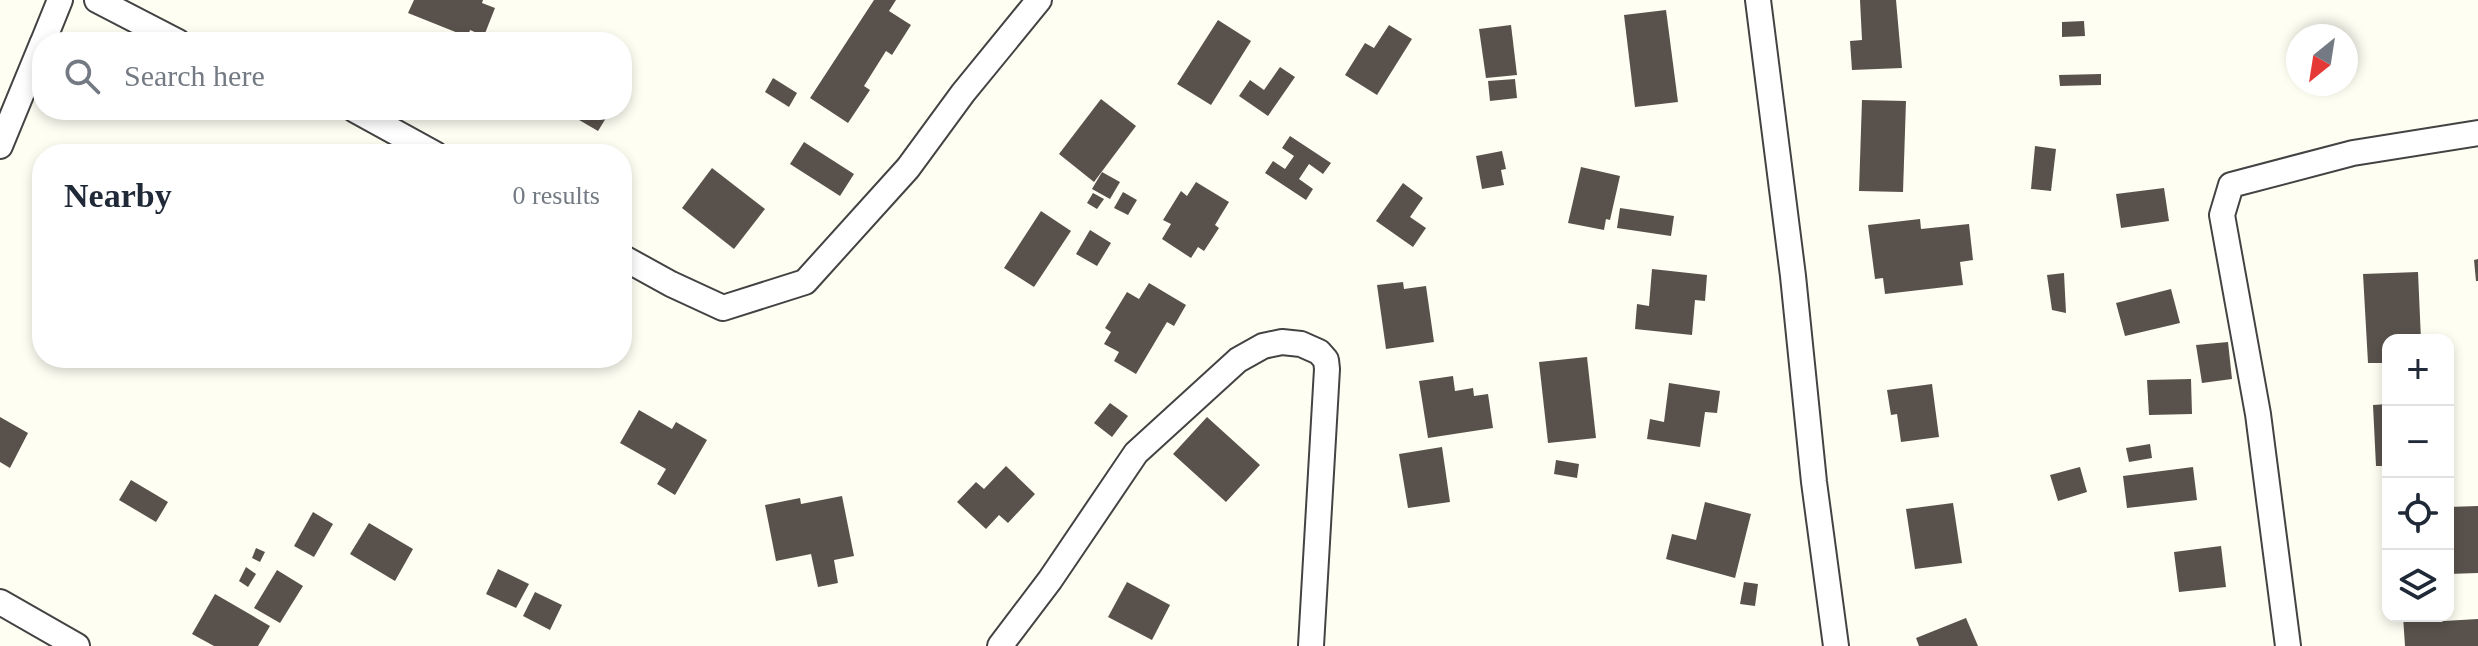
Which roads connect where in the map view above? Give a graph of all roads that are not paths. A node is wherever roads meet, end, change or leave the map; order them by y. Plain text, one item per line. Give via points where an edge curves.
1 (60, 0) edge
2 (97, 0) edge
3 (1039, 0) edge
4 (1758, 0) edge
5 (47, 32) edge
6 (159, 32) edge
7 (32, 68) edge
8 (373, 120) edge
9 (2478, 133) edge
10 (417, 144) edge
11 (0, 146) edge
12 (632, 262) edge
13 (0, 602) edge
14 (77, 646) edge
15 (1000, 646) edge
16 (1311, 646) edge
17 (1836, 646) edge
18 (2288, 646) edge

1 - 5 street
2 - 6 street
3 - 12 street via 908,168 805,282 723,308
4 - 17 street
7 - 11 street
8 - 10 street
9 - 18 street via 2353,153 2231,185 2222,215 2258,414
13 - 14 street
15 - 16 street via 1136,453 1238,360 1282,342 1319,352 1327,369

